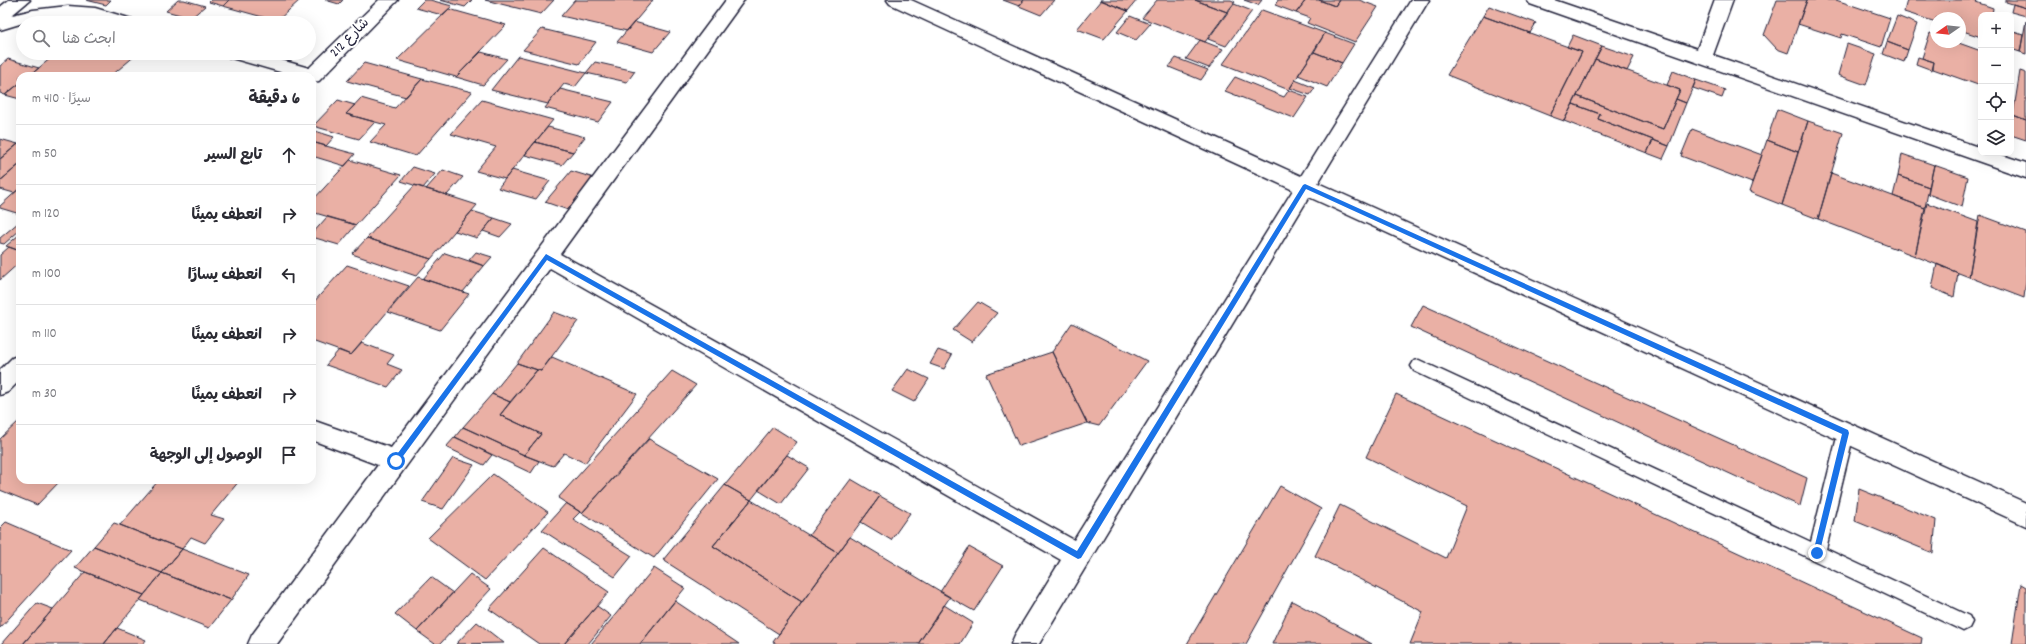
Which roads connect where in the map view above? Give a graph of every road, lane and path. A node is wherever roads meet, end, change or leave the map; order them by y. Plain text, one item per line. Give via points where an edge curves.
1 (21, 0) edge
2 (78, 0) edge
3 (389, 0) edge
4 (735, 0) edge
5 (896, 0) edge
6 (1420, 0) edge
7 (1536, 0) edge
8 (1724, 0) edge
9 (90, 13) junction
10 (0, 16) edge
11 (44, 16) edge
12 (101, 16) edge
13 (16, 21) edge
14 (0, 24) edge
15 (1703, 58) junction
16 (258, 60) edge
17 (298, 72) edge
18 (316, 72) edge
19 (2026, 171) edge
20 (1305, 186) junction
21 (546, 256) junction
22 (1419, 366) dead end
23 (16, 369) edge
24 (0, 384) edge
25 (316, 431) edge
26 (1846, 433) junction
27 (396, 461) junction
28 (2026, 515) edge
29 (1817, 553) junction
30 (1078, 556) junction
31 (1963, 622) dead end
32 (270, 641) edge
33 (1024, 644) edge

1 - 10 street
2 - 9 street
3 - 18 street, 212 شارع
4 - 21 street
5 - 20 street
6 - 20 street
7 - 15 street
8 - 15 street
9 - 11 street
9 - 12 street
13 - 14 street
15 - 19 street
16 - 17 street
20 - 26 street
20 - 30 street
21 - 27 street
21 - 30 street
22 - 29 lane
23 - 24 street
25 - 27 street
26 - 28 street
26 - 29 lane
27 - 32 street
29 - 31 lane
30 - 33 street

